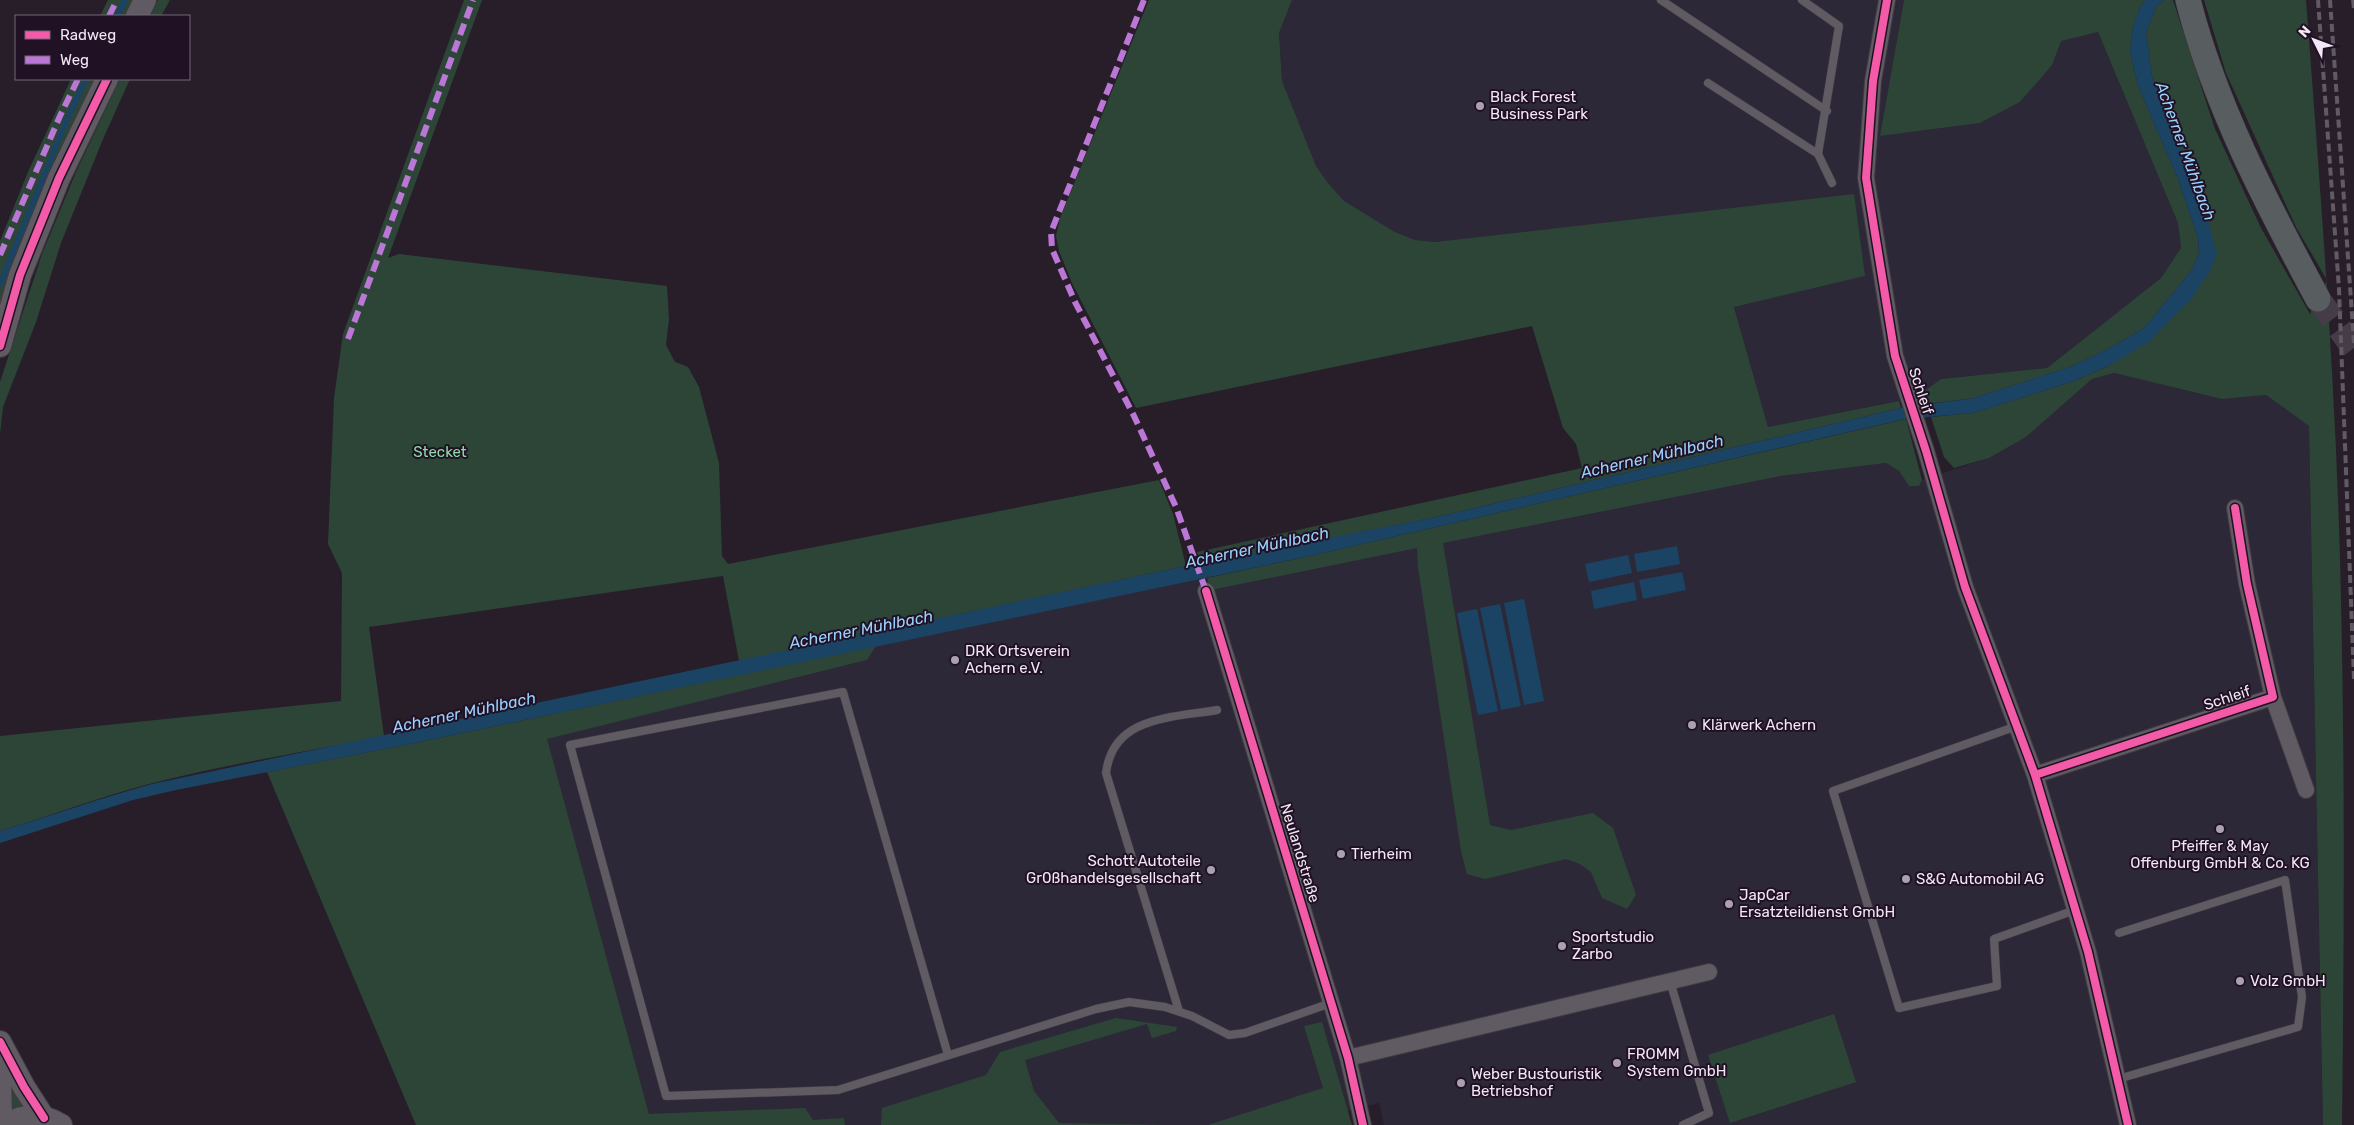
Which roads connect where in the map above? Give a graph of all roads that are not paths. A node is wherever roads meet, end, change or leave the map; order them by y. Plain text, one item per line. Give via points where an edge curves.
1 (145, 0) edge
2 (1661, 0) edge
3 (1802, 0) edge
4 (1887, 0) edge
5 (2191, 10) edge
6 (138, 15) edge
7 (107, 80) edge
8 (1708, 83) dead end
9 (1827, 111) junction
10 (1818, 154) junction
11 (1832, 183) dead end
12 (2318, 299) tunnel mouth
13 (0, 346) edge
14 (2235, 508) dead end
15 (1206, 590) dead end
16 (2273, 697) junction
17 (1217, 710) dead end
18 (2017, 726) junction
19 (2035, 775) junction
20 (2306, 790) dead end
21 (2075, 910) junction
22 (2119, 933) dead end
23 (1710, 972) dead end
24 (1670, 981) junction
25 (1331, 1003) junction
26 (1179, 1011) junction
27 (0, 1042) edge
28 (948, 1055) junction
29 (1348, 1058) junction
30 (0, 1069) edge
31 (2118, 1079) junction
32 (53, 1121) edge
33 (1, 1125) edge
34 (5, 1125) edge
35 (1363, 1125) edge
36 (1683, 1125) edge
37 (2128, 1125) edge

1 - 6 street
2 - 9 lane
3 - 9 lane via 1839,26
4 - 18 street, Schleif via 1874,81 1866,178 1895,356 1965,587
5 - 12 main road via 2221,100 2266,202
7 - 13 street via 59,178 20,275
8 - 10 lane
9 - 10 lane
10 - 11 lane
14 - 16 street, Schleif via 2247,584
15 - 25 street, Neulandstraße
16 - 19 street, Schleif
16 - 20 street, Schleif
17 - 26 lane via 1154,721 1126,733 1116,742 1106,773
18 - 19 street, Schleif
18 - 21 lane via 1833,791 1899,1008 1997,986 1994,939
19 - 21 street, Schleif
21 - 31 street, Schleif
22 - 31 lane via 2285,880 2302,997 2298,1027
23 - 24 street
24 - 29 street
24 - 36 lane via 1709,1113
25 - 26 lane via 1245,1033 1229,1035
25 - 29 street, Neulandstraße
26 - 28 lane via 1129,1002 1096,1009
27 - 32 street via 24,1086
28 - 28 lane via 838,1090 666,1096 570,746 843,692
29 - 35 street, Neulandstraße
30 - 33 street
31 - 37 street, Schleif
32 - 34 street via 20,1118

